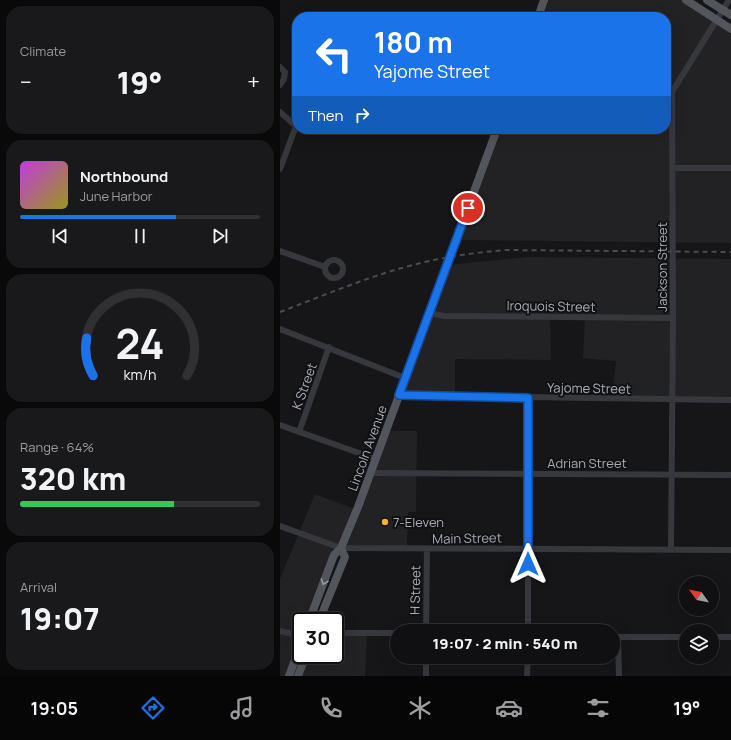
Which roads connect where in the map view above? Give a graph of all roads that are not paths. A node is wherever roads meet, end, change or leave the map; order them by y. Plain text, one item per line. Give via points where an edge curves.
1 (543, 0) edge
2 (686, 0) edge
3 (707, 0) edge
4 (729, 0) edge
5 (722, 10) junction
6 (539, 12) edge
7 (731, 15) edge
8 (716, 19) junction
9 (731, 29) edge
10 (280, 67) edge
11 (280, 85) edge
12 (280, 112) edge
13 (292, 122) edge
14 (293, 134) edge
15 (495, 134) edge
16 (673, 168) junction
17 (731, 168) edge
18 (280, 169) edge
19 (280, 252) edge
20 (325, 267) dead end
21 (429, 313) junction
22 (673, 318) junction
23 (280, 329) edge
24 (329, 347) junction
25 (405, 378) junction
26 (399, 395) junction
27 (528, 398) junction
28 (671, 400) junction
29 (731, 400) edge
30 (280, 425) edge
31 (299, 432) junction
32 (376, 459) junction
33 (371, 473) junction
34 (528, 474) junction
35 (670, 474) junction
36 (731, 475) edge
37 (280, 526) edge
38 (341, 548) junction
39 (528, 548) junction
40 (671, 549) junction
41 (427, 550) junction
42 (731, 550) edge
43 (313, 612) edge
44 (323, 612) edge
45 (426, 624) edge
46 (528, 624) edge
47 (280, 631) edge
48 (390, 633) edge
49 (292, 634) edge
50 (344, 634) edge
51 (731, 636) edge
52 (620, 637) edge
53 (679, 637) edge
54 (719, 637) edge
55 (294, 664) edge
56 (303, 664) edge
57 (426, 664) edge
58 (528, 664) edge
59 (618, 664) edge
60 (289, 676) edge
61 (298, 676) edge
62 (426, 676) edge
63 (527, 676) edge
64 (619, 676) edge

1 - 6 main road
2 - 8 main road
3 - 5 main road
4 - 5 street, Jackson Street
5 - 7 main road
5 - 8 street, Jackson Street
8 - 9 main road
8 - 16 street, Jackson Street via 672,92
10 - 11 street via 285,72
12 - 13 street
14 - 18 street
15 - 21 main road, Lincoln Avenue
16 - 17 street
16 - 22 street, Jackson Street
19 - 20 street
21 - 22 street, Iroquois Street via 445,316
21 - 25 main road, Lincoln Avenue
22 - 28 street, Jackson Street
23 - 24 street
24 - 25 street
24 - 31 street, K Street
25 - 26 main road, Lincoln Avenue
26 - 27 street, Yajome Street
26 - 32 main road, Lincoln Avenue
27 - 28 street, Yajome Street
27 - 34 street
28 - 29 street, Yajome Street
28 - 35 street, Jackson Street
30 - 31 street
31 - 32 street
32 - 33 main road, Lincoln Avenue
33 - 34 street, Adrian Street
33 - 38 main road, Lincoln Avenue
34 - 35 street, Adrian Street
34 - 39 street
35 - 36 street, Adrian Street
35 - 40 street, Jackson Street
37 - 38 street, Main Street
38 - 41 street, Main Street
38 -> 43 main road, Lincoln Avenue via 334,555
38 - 44 main road, Lincoln Avenue via 344,557
39 - 40 street, Main Street
39 - 41 street, Main Street
39 - 46 street
40 - 42 street, Main Street
41 - 45 street, H Street
47 - 49 street
48 - 50 street
51 - 54 street
52 - 53 street
55 - 60 main road
56 - 61 main road
57 - 62 street
58 - 63 street
59 - 64 street

